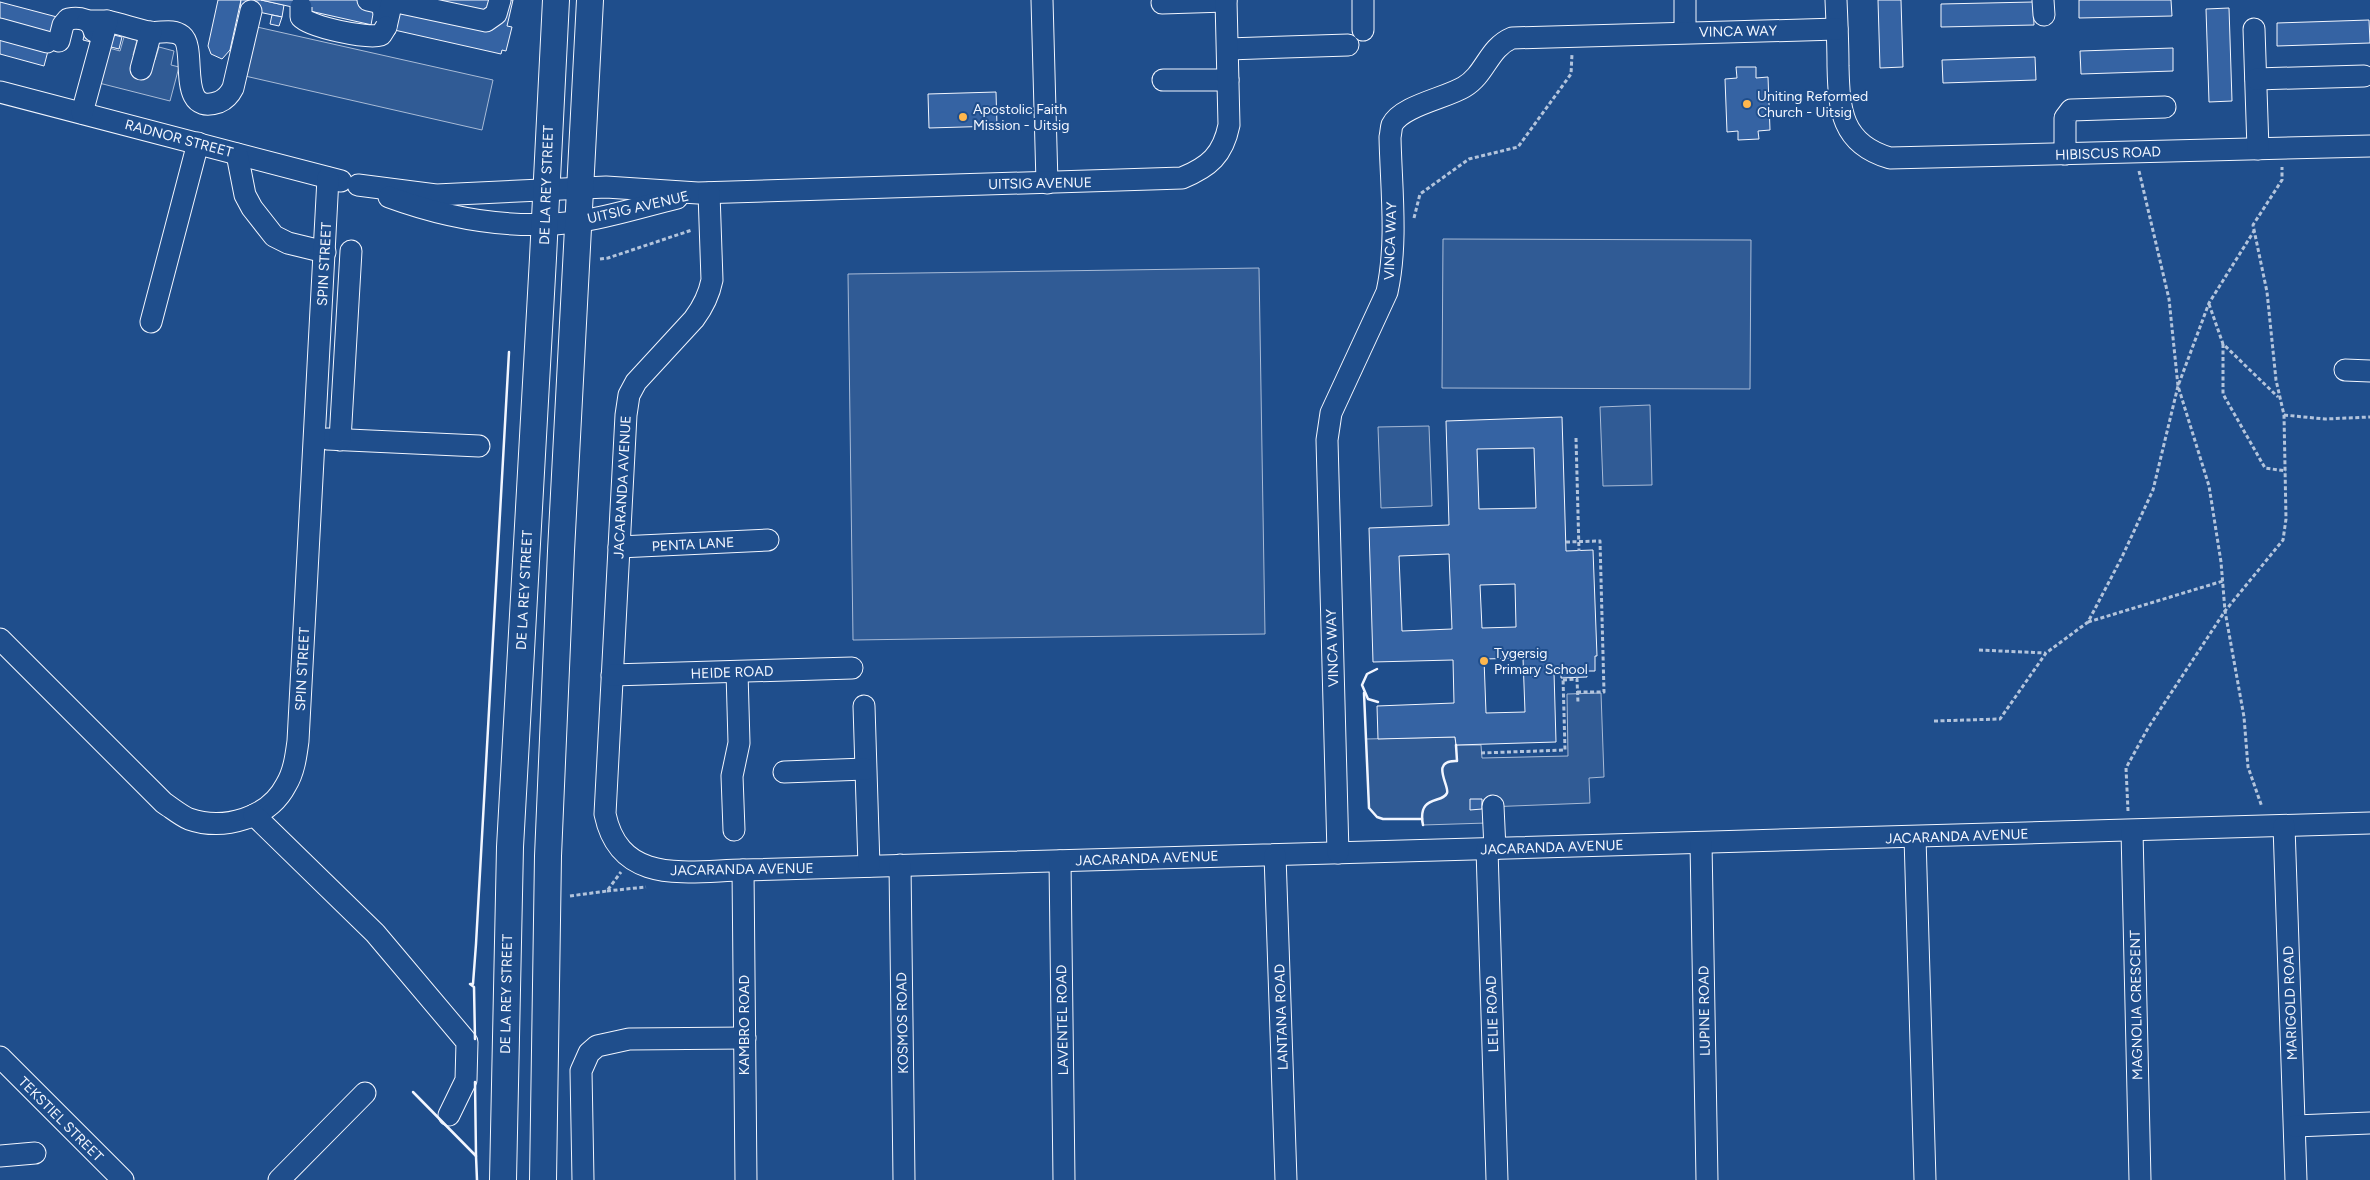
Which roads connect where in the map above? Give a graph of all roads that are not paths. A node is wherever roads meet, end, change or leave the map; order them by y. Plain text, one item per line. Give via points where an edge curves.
1 (368, 0) edge
2 (391, 0) edge
3 (500, 0) edge
4 (556, 0) edge
5 (590, 0) edge
6 (1042, 0) edge
7 (1226, 0) edge
8 (1363, 0) edge
9 (1685, 0) edge
10 (1836, 0) edge
11 (1162, 3) dead end
12 (300, 4) edge
13 (250, 11) dead end
14 (98, 21) junction
15 (384, 26) junction
16 (1837, 29) junction
17 (2254, 29) dead end
18 (0, 30) edge
19 (151, 32) junction
20 (1685, 32) junction
21 (1228, 49) junction
22 (141, 69) dead end
23 (2364, 76) dead end
24 (2256, 79) junction
25 (1163, 80) dead end
26 (1228, 80) junction
27 (0, 92) edge
28 (2165, 106) dead end
29 (82, 113) junction
30 (198, 143) junction
31 (2370, 146) edge
32 (2258, 149) junction
33 (237, 154) junction
34 (2065, 154) junction
35 (328, 178) junction
36 (1047, 183) junction
37 (358, 185) junction
38 (580, 187) junction
39 (546, 189) junction
40 (704, 193) junction
41 (578, 221) junction
42 (545, 225) junction
43 (351, 251) dead end
44 (325, 252) junction
45 (151, 322) dead end
46 (2345, 370) dead end
47 (2370, 371) edge
48 (315, 439) junction
49 (340, 440) junction
50 (479, 446) dead end
51 (768, 540) dead end
52 (619, 547) junction
53 (0, 639) edge
54 (852, 668) dead end
55 (736, 672) junction
56 (612, 675) junction
57 (864, 706) dead end
58 (865, 769) junction
59 (784, 772) dead end
60 (1494, 806) dead end
61 (254, 815) junction
62 (2370, 823) edge
63 (2284, 826) junction
64 (734, 830) dead end
65 (2132, 831) junction
66 (1915, 837) junction
67 (1701, 843) junction
68 (1491, 849) junction
69 (1338, 853) junction
70 (1275, 854) junction
71 (1060, 860) junction
72 (900, 865) junction
73 (869, 866) junction
74 (743, 870) junction
75 (745, 1038) junction
76 (0, 1057) edge
77 (365, 1093) dead end
78 (449, 1115) dead end
79 (2370, 1123) edge
80 (2295, 1126) junction
81 (35, 1153) dead end
82 (0, 1156) edge
83 (122, 1180) edge
84 (279, 1180) edge
85 (502, 1180) edge
86 (543, 1180) edge
87 (583, 1180) edge
88 (746, 1180) edge
89 (904, 1180) edge
90 (1064, 1180) edge
91 (1286, 1180) edge
92 (1497, 1180) edge
93 (1707, 1180) edge
94 (1925, 1180) edge
95 (2140, 1180) edge
96 (2296, 1180) edge

1 - 15 street via 383,7
2 - 3 street via 486,20 496,14
2 - 15 street
4 - 39 main road, DE LA REY STREET
5 - 38 main road
6 - 36 street
7 - 11 street
7 - 21 street, UITSIG AVENUE
8 - 21 street via 1356,37
9 - 20 street
10 - 16 street
12 - 15 street, bridge via 301,17 310,23 370,36 381,35
13 - 19 street via 233,88 226,99 215,103 200,100 192,92 189,49 185,38 168,31
14 - 18 street via 68,19 58,42
14 - 19 street
14 - 29 street via 91,76
16 - 20 street, VINCA WAY
16 - 34 street, HIBISCUS ROAD via 1842,117 1853,136 1879,155 1900,159
17 - 24 street
19 - 22 street
20 - 69 street, VINCA WAY via 1512,38 1501,43 1475,79 1462,88 1406,112 1392,125 1390,280 1331,413 1327,440
21 - 26 street, UITSIG AVENUE
23 - 24 street
24 - 32 street
25 - 26 street
26 - 36 street, UITSIG AVENUE via 1227,135 1221,149 1202,170 1182,178 1162,180
27 - 29 street, RADNOR STREET
28 - 34 street via 2071,110 2064,118
29 - 30 street, RADNOR STREET
30 - 33 street, RADNOR STREET
30 - 45 street
31 - 32 street, HIBISCUS ROAD
32 - 34 street, HIBISCUS ROAD
33 - 35 street, RADNOR STREET
33 - 44 street via 245,196 274,236
35 - 37 street, RADNOR STREET
35 - 44 street, SPIN STREET
36 - 40 street, UITSIG AVENUE
37 - 39 street, RADNOR STREET via 436,194
37 - 42 street, RADNOR STREET via 418,208 478,221
38 - 39 street, UITSIG AVENUE
38 - 40 street, UITSIG AVENUE
38 - 41 main road
39 - 42 main road, DE LA REY STREET
40 - 41 street, UITSIG AVENUE
40 - 52 street, JACARANDA AVENUE via 712,280 710,291 694,319 642,373 629,395
41 - 42 street, UITSIG AVENUE
41 - 86 main road via 548,856
42 - 85 main road, DE LA REY STREET via 510,847
43 - 49 street
44 - 48 street, SPIN STREET
46 - 47 street
48 - 49 street
48 - 61 street, SPIN STREET via 296,757 286,786 277,799
49 - 50 street
51 - 52 street, PENTA LANE
52 - 56 street, JACARANDA AVENUE
53 - 61 street, SPIN STREET via 164,803 178,813 189,819 222,824
54 - 55 street, HEIDE ROAD
55 - 56 street, HEIDE ROAD
55 - 64 street via 739,743 732,776
56 - 74 street, JACARANDA AVENUE via 604,804 607,824 616,843 629,857 666,872
57 - 58 street
58 - 59 street
58 - 73 street
60 - 68 street, LELIE ROAD
61 - 78 street via 375,933 467,1042 466,1080
62 - 63 street, JACARANDA AVENUE
63 - 65 street, JACARANDA AVENUE
63 - 80 street, MARIGOLD ROAD
65 - 66 street, JACARANDA AVENUE
65 - 95 street, MAGNOLIA CRESCENT
66 - 67 street, JACARANDA AVENUE
66 - 94 street
67 - 68 street, JACARANDA AVENUE
67 - 93 street, LUPINE ROAD
68 - 69 street, JACARANDA AVENUE
68 - 92 street, LELIE ROAD
69 - 70 street, JACARANDA AVENUE
70 - 71 street, JACARANDA AVENUE
70 - 91 street, LANTANA ROAD
71 - 72 street, JACARANDA AVENUE
71 - 90 street, LAVENTEL ROAD
72 - 73 street, JACARANDA AVENUE
72 - 89 street, KOSMOS ROAD
73 - 74 street, JACARANDA AVENUE
74 - 75 street, KAMBRO ROAD
75 - 87 street via 629,1039 597,1046 589,1053 582,1071
75 - 88 street, KAMBRO ROAD
76 - 83 street, TEKSTIEL STREET
77 - 84 street
79 - 80 street
80 - 96 street, MARIGOLD ROAD
81 - 82 street

